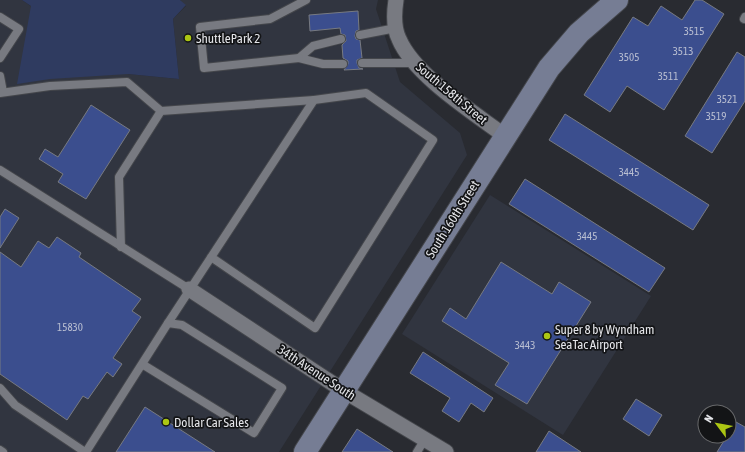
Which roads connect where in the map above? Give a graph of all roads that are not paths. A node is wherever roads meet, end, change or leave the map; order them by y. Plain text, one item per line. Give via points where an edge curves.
1 (306, 0) edge
2 (396, 0) edge
3 (617, 0) edge
4 (0, 17) edge
5 (396, 28) junction
6 (360, 35) dead end
7 (341, 39) dead end
8 (0, 58) edge
9 (299, 58) junction
10 (362, 63) dead end
11 (415, 63) junction
12 (343, 64) dead end
13 (0, 76) edge
14 (1, 93) edge
15 (314, 100) junction
16 (162, 111) junction
17 (505, 136) junction
18 (0, 170) edge
19 (121, 246) junction
20 (211, 256) junction
21 (189, 289) junction
22 (168, 323) junction
23 (142, 364) junction
24 (0, 388) edge
25 (344, 391) junction
26 (425, 439) junction
27 (0, 450) edge
28 (3, 452) edge
29 (86, 452) edge
30 (305, 452) edge
31 (417, 452) edge
32 (446, 452) edge

1 - 9 lane via 270,20 200,27 204,68
2 - 5 street, South 158th Street
3 - 17 main road, South 160th Street via 579,33 549,68
4 - 8 lane via 19,30
5 - 6 lane
5 - 11 street, South 158th Street via 408,56
7 - 9 lane via 314,46
9 - 12 lane via 323,64
10 - 11 lane
11 - 17 street, South 158th Street via 430,78
13 - 14 lane
14 - 16 lane via 50,86 127,82
15 - 16 lane
15 - 20 lane
15 - 20 lane via 366,93 433,140 315,328
16 - 19 lane via 119,177
17 - 25 main road, South 160th Street
18 - 19 lane
19 - 21 lane
20 - 21 lane
21 - 22 lane
21 - 25 street, 34th Avenue South
22 - 23 lane
22 - 23 lane via 182,324 282,388 254,433
23 - 29 lane
24 - 29 lane via 15,405
25 - 26 street, 34th Avenue South
25 - 30 main road, South 160th Street
26 - 31 lane
26 - 32 street, 34th Avenue South
27 - 28 lane

